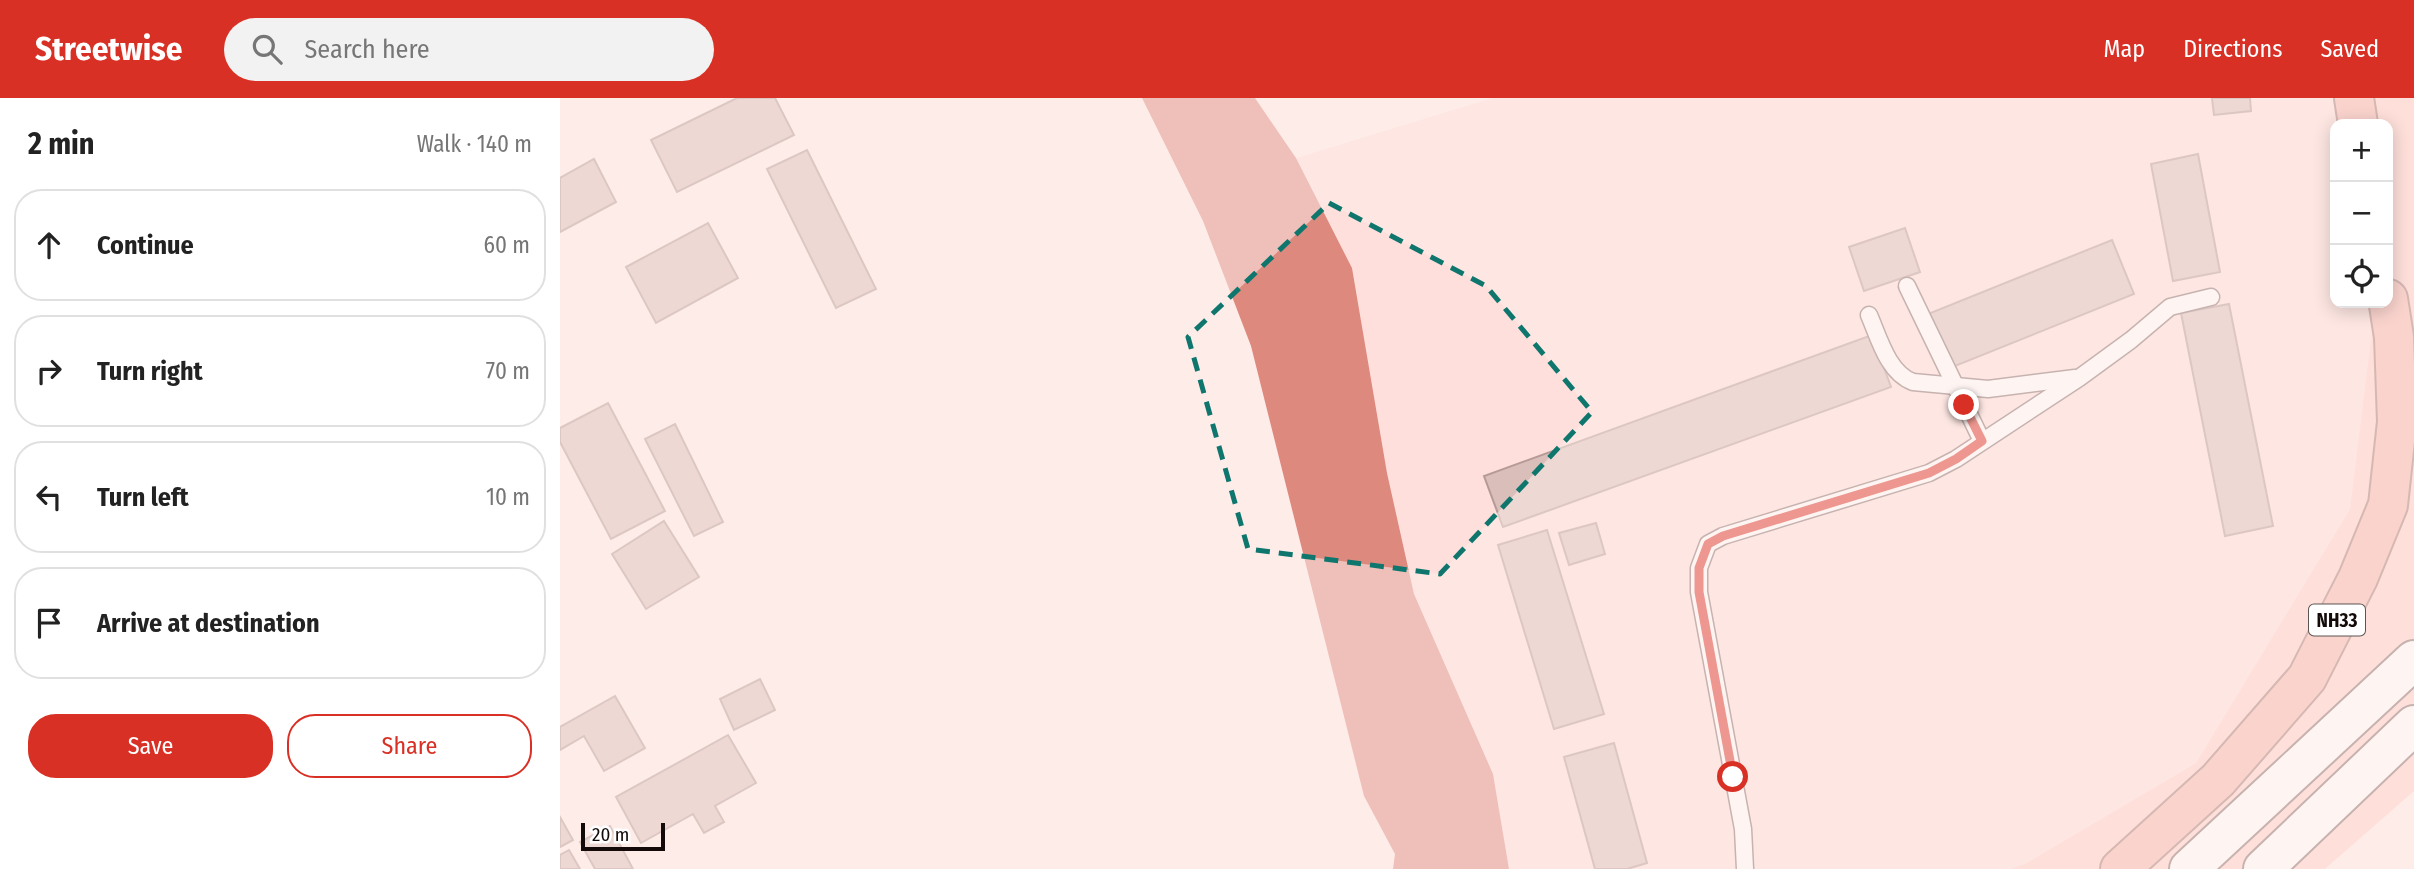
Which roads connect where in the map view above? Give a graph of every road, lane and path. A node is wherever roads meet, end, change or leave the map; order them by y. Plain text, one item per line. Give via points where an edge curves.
1 (2354, 98) edge
2 (2357, 119) edge
3 (1907, 286) dead end
4 (2211, 297) dead end
5 (2390, 308) edge
6 (1869, 315) dead end
7 (2079, 378) junction
8 (1955, 386) junction
9 (1982, 441) junction
10 (2414, 660) edge
11 (2414, 725) edge
12 (1745, 869) edge
13 (2120, 869) edge
14 (2189, 869) edge
15 (2263, 869) edge

1 - 2 highway
3 - 8 lane
4 - 7 lane via 2170,307
5 - 13 highway, NH33 via 2397,422 2388,505 2358,578 2307,678 2218,780
6 - 8 lane via 1903,379
7 - 8 lane via 1988,389
7 - 9 lane
8 - 9 lane
9 - 12 lane via 1929,473 1708,544 1699,568 1699,592 1743,829
10 - 14 street
11 - 15 street

